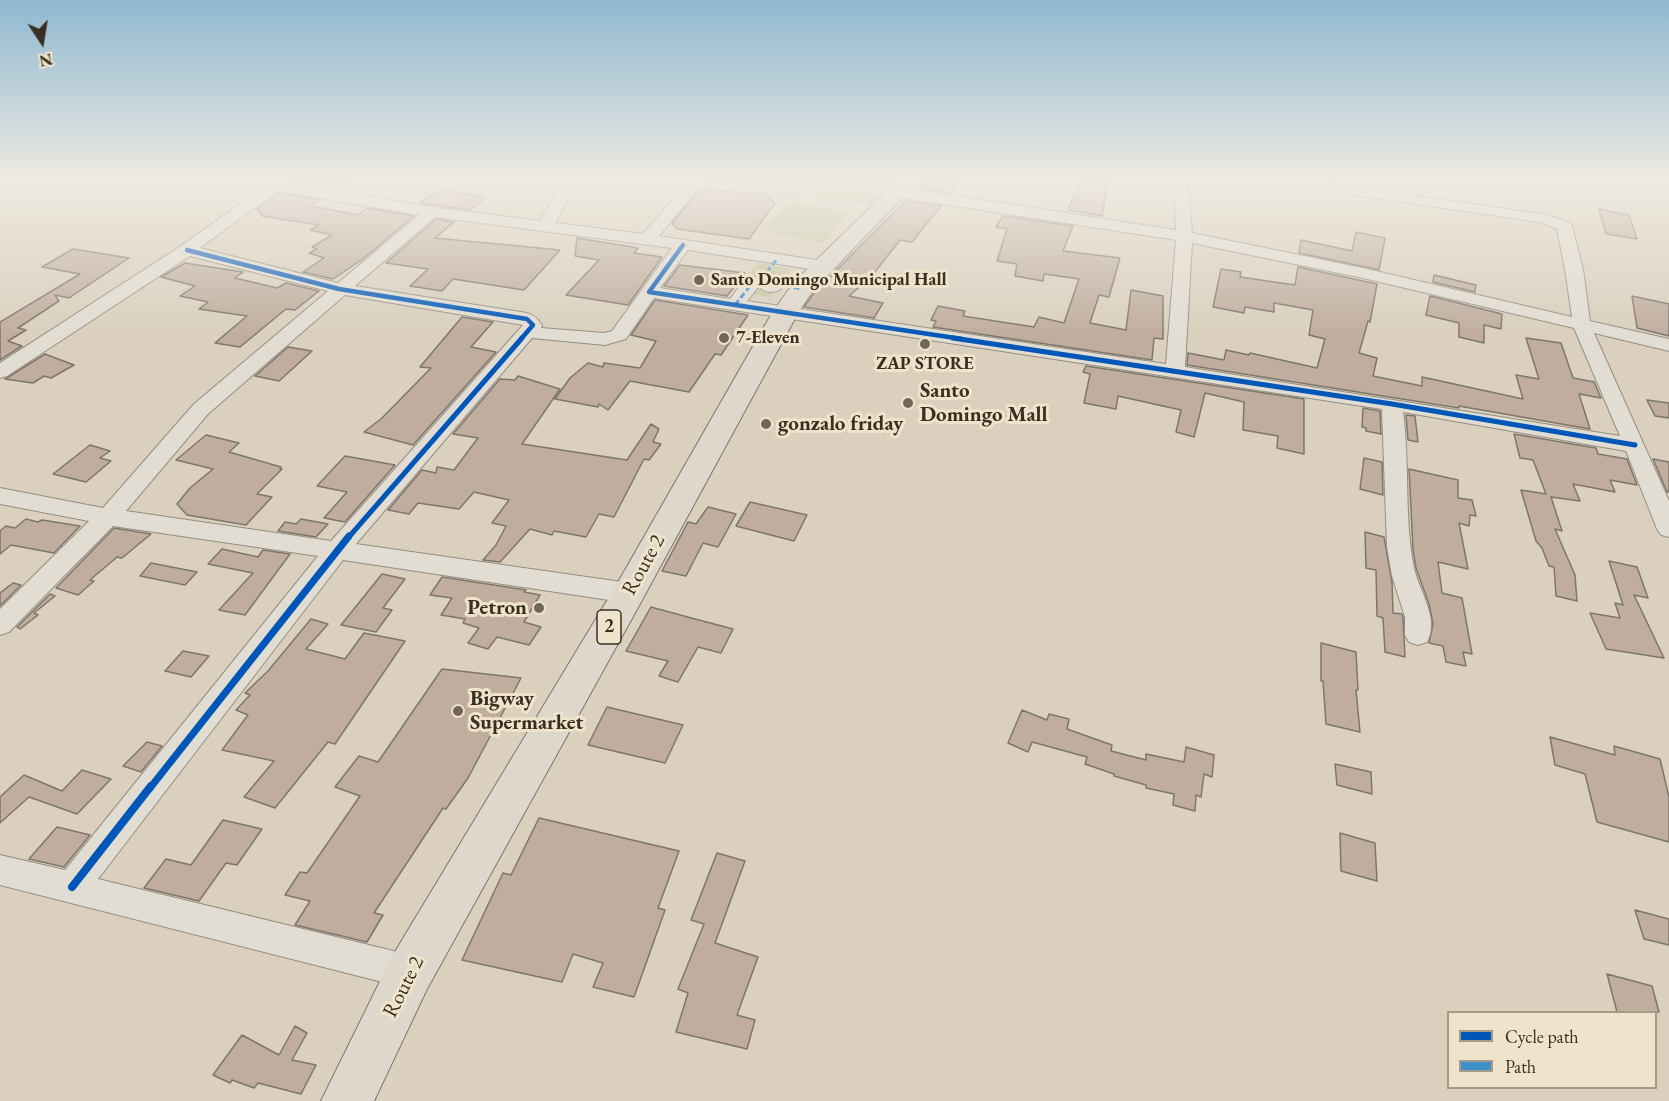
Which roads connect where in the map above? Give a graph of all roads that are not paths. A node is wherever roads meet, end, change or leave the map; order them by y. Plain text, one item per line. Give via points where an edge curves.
1 (211, 232) edge
2 (407, 232) edge
3 (587, 232) edge
4 (653, 232) edge
5 (841, 232) edge
6 (1164, 232) edge
7 (1184, 232) edge
8 (1566, 232) edge
9 (1184, 236) junction
10 (647, 240) junction
11 (683, 245) junction
12 (187, 250) junction
13 (775, 257) junction
14 (774, 283) junction
15 (339, 289) junction
16 (649, 292) junction
17 (738, 305) junction
18 (1582, 326) junction
19 (528, 332) junction
20 (1669, 345) edge
21 (1175, 371) junction
22 (0, 372) edge
23 (1392, 404) junction
24 (1635, 445) junction
25 (0, 496) edge
26 (108, 517) junction
27 (1669, 528) edge
28 (337, 550) junction
29 (629, 593) junction
30 (0, 625) edge
31 (1418, 634) dead end
32 (0, 870) edge
33 (72, 887) junction
34 (410, 972) junction
35 (347, 1101) edge

1 - 12 street
2 - 15 street
3 - 10 street
4 - 10 street
5 - 14 highway, Route 2 / 2
6 - 9 street
7 - 9 street
8 - 18 street
9 - 18 street via 1363,273
9 - 21 street
10 - 11 street
11 - 13 street
11 - 16 street
12 - 15 street
12 - 22 street
13 - 14 street
13 - 14 street
14 - 17 street
14 - 17 street
14 - 21 street
14 - 29 highway, Route 2 / 2
15 - 19 street via 527,320 533,325
15 - 26 street via 201,409
16 - 17 street
16 - 19 street via 614,338
18 - 20 street
18 - 24 street
19 - 28 street
21 - 23 street
23 - 24 street
23 - 31 street via 1402,568 1419,623
24 - 27 street
25 - 26 street
26 - 28 street
26 - 30 street
28 - 29 street
28 - 33 street
29 - 34 highway, Route 2 / 2
32 - 33 street
33 - 34 street
34 - 35 highway, Route 2 / 2

